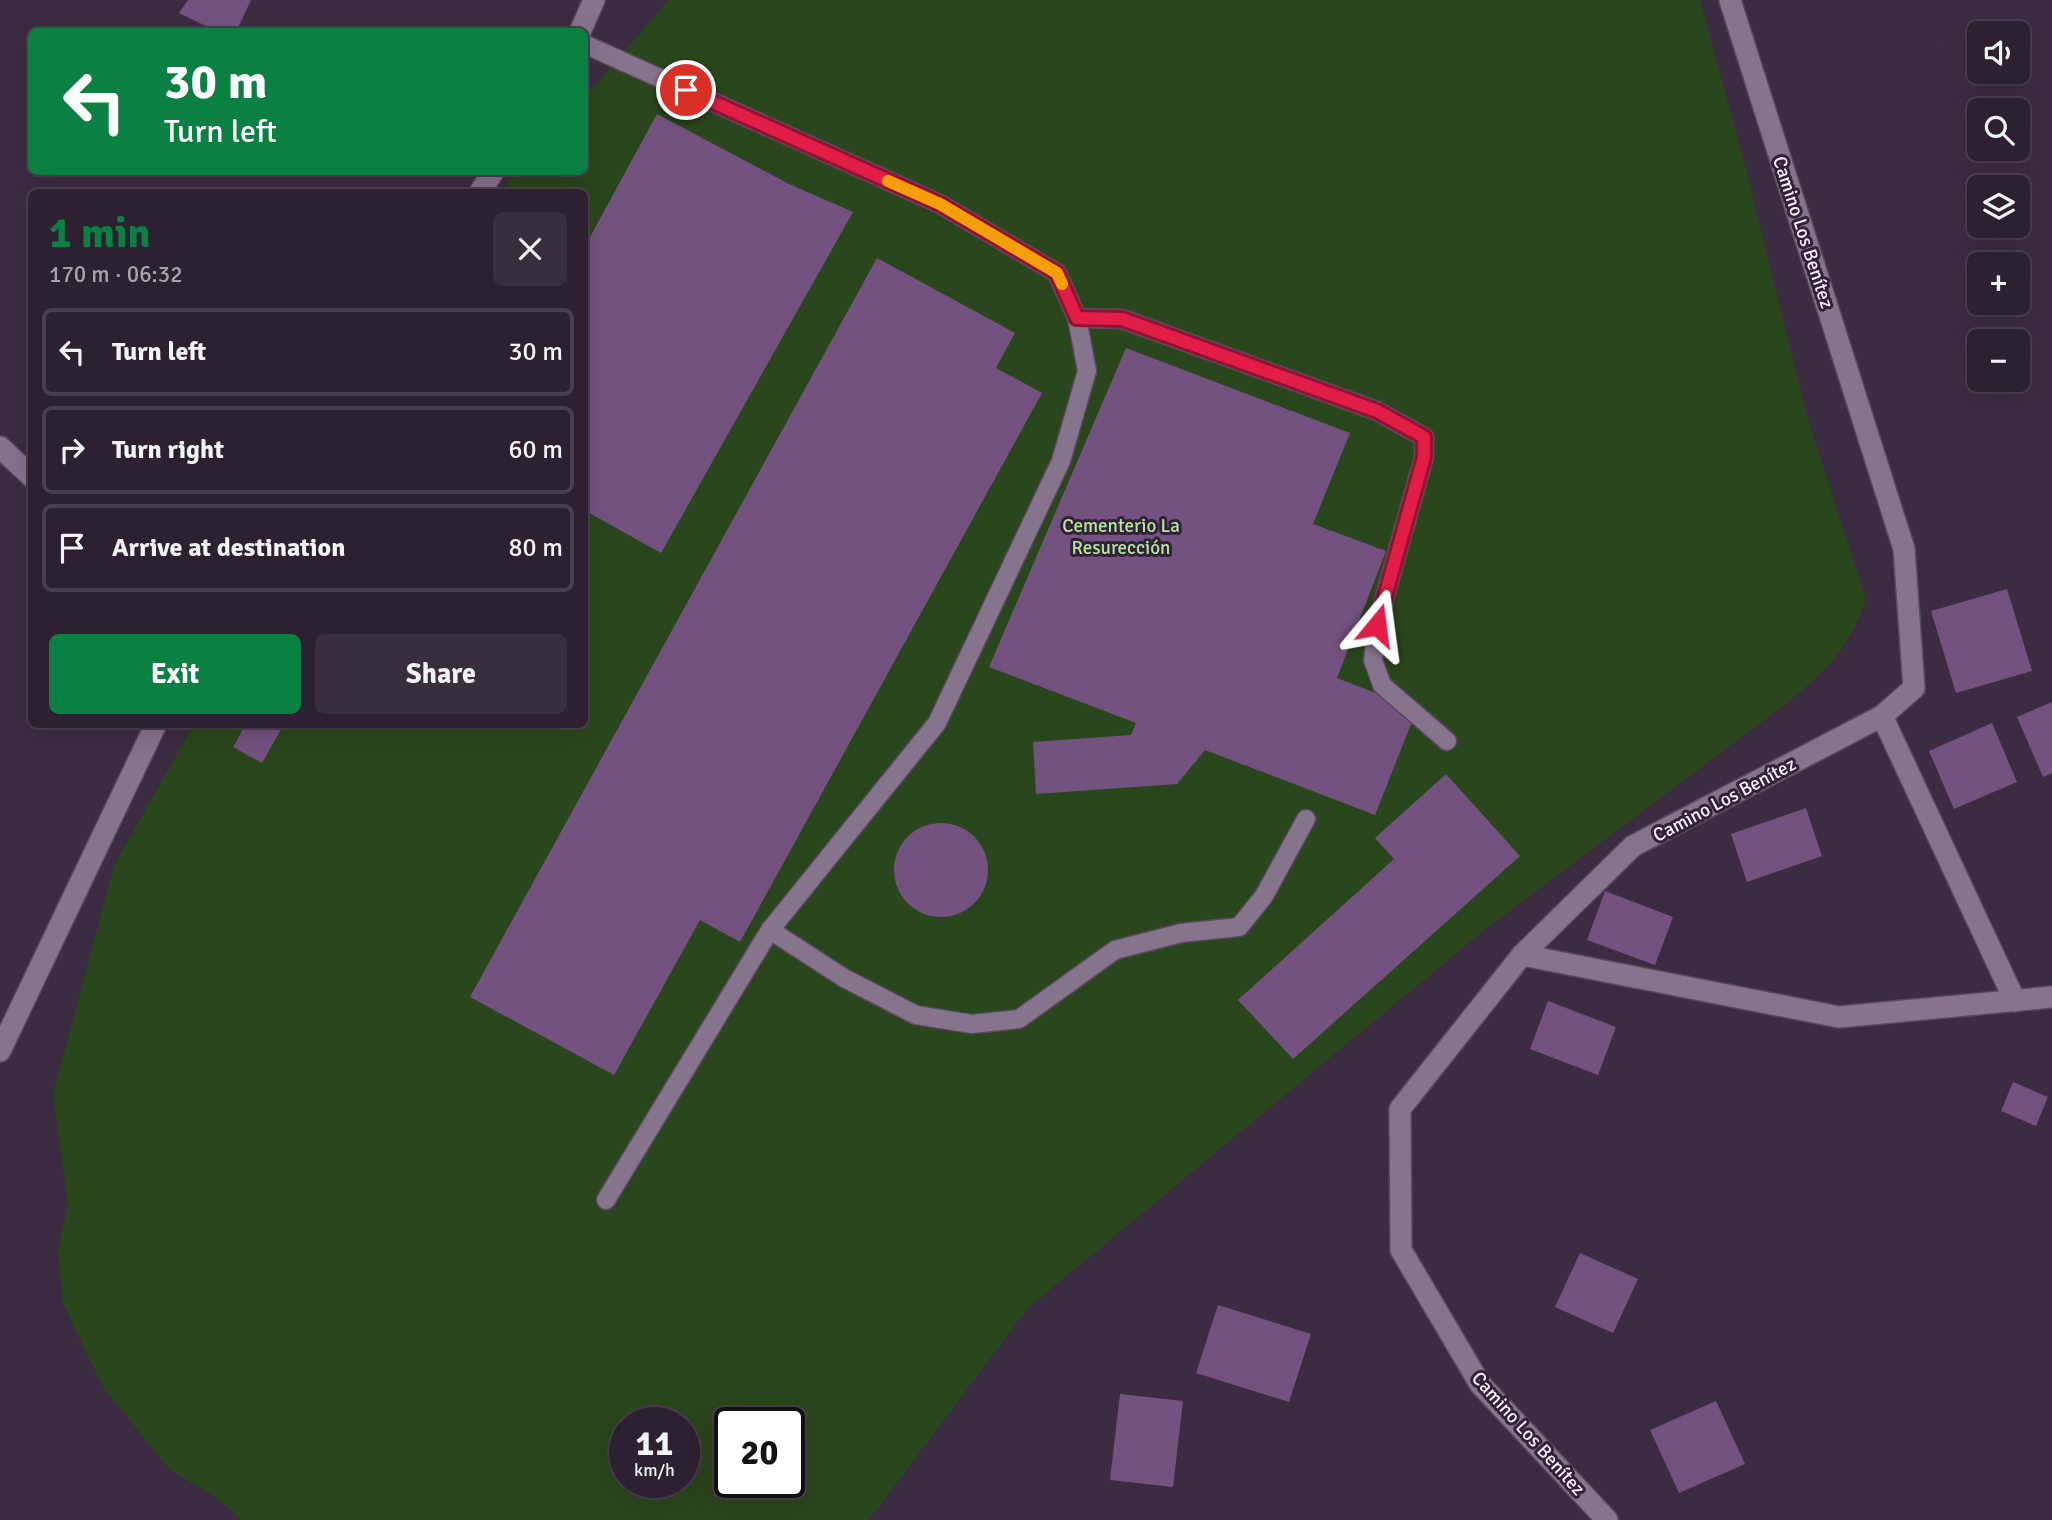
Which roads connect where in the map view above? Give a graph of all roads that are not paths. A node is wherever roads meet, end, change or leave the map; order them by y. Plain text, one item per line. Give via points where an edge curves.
1 (594, 0) edge
2 (1730, 0) edge
3 (582, 28) edge
4 (588, 46) edge
5 (1077, 318) junction
6 (0, 447) edge
7 (28, 473) edge
8 (1882, 716) junction
9 (154, 728) edge
10 (1447, 741) dead end
11 (1306, 819) dead end
12 (770, 930) junction
13 (1522, 955) junction
14 (2052, 997) edge
15 (2015, 1001) junction
16 (0, 1051) edge
17 (606, 1200) dead end
18 (1607, 1520) edge

1 - 3 street
2 - 8 street, Camino Los Benítez via 1904,549 1914,688
4 - 5 lane via 940,204 1057,273
5 - 10 lane via 1122,319 1377,411 1424,437 1424,457 1377,625 1373,660 1382,685
5 - 12 lane via 1087,371 1061,461 937,723
6 - 7 street
8 - 13 street, Camino Los Benítez via 1633,846
8 - 15 street
9 - 16 street
11 - 12 lane via 1264,896 1239,927 1181,933 1115,950 1019,1019 972,1024 916,1015 844,978
12 - 17 lane
13 - 15 street via 1839,1017
13 - 18 street, Camino Los Benítez via 1400,1109 1401,1250 1480,1384
14 - 15 street

